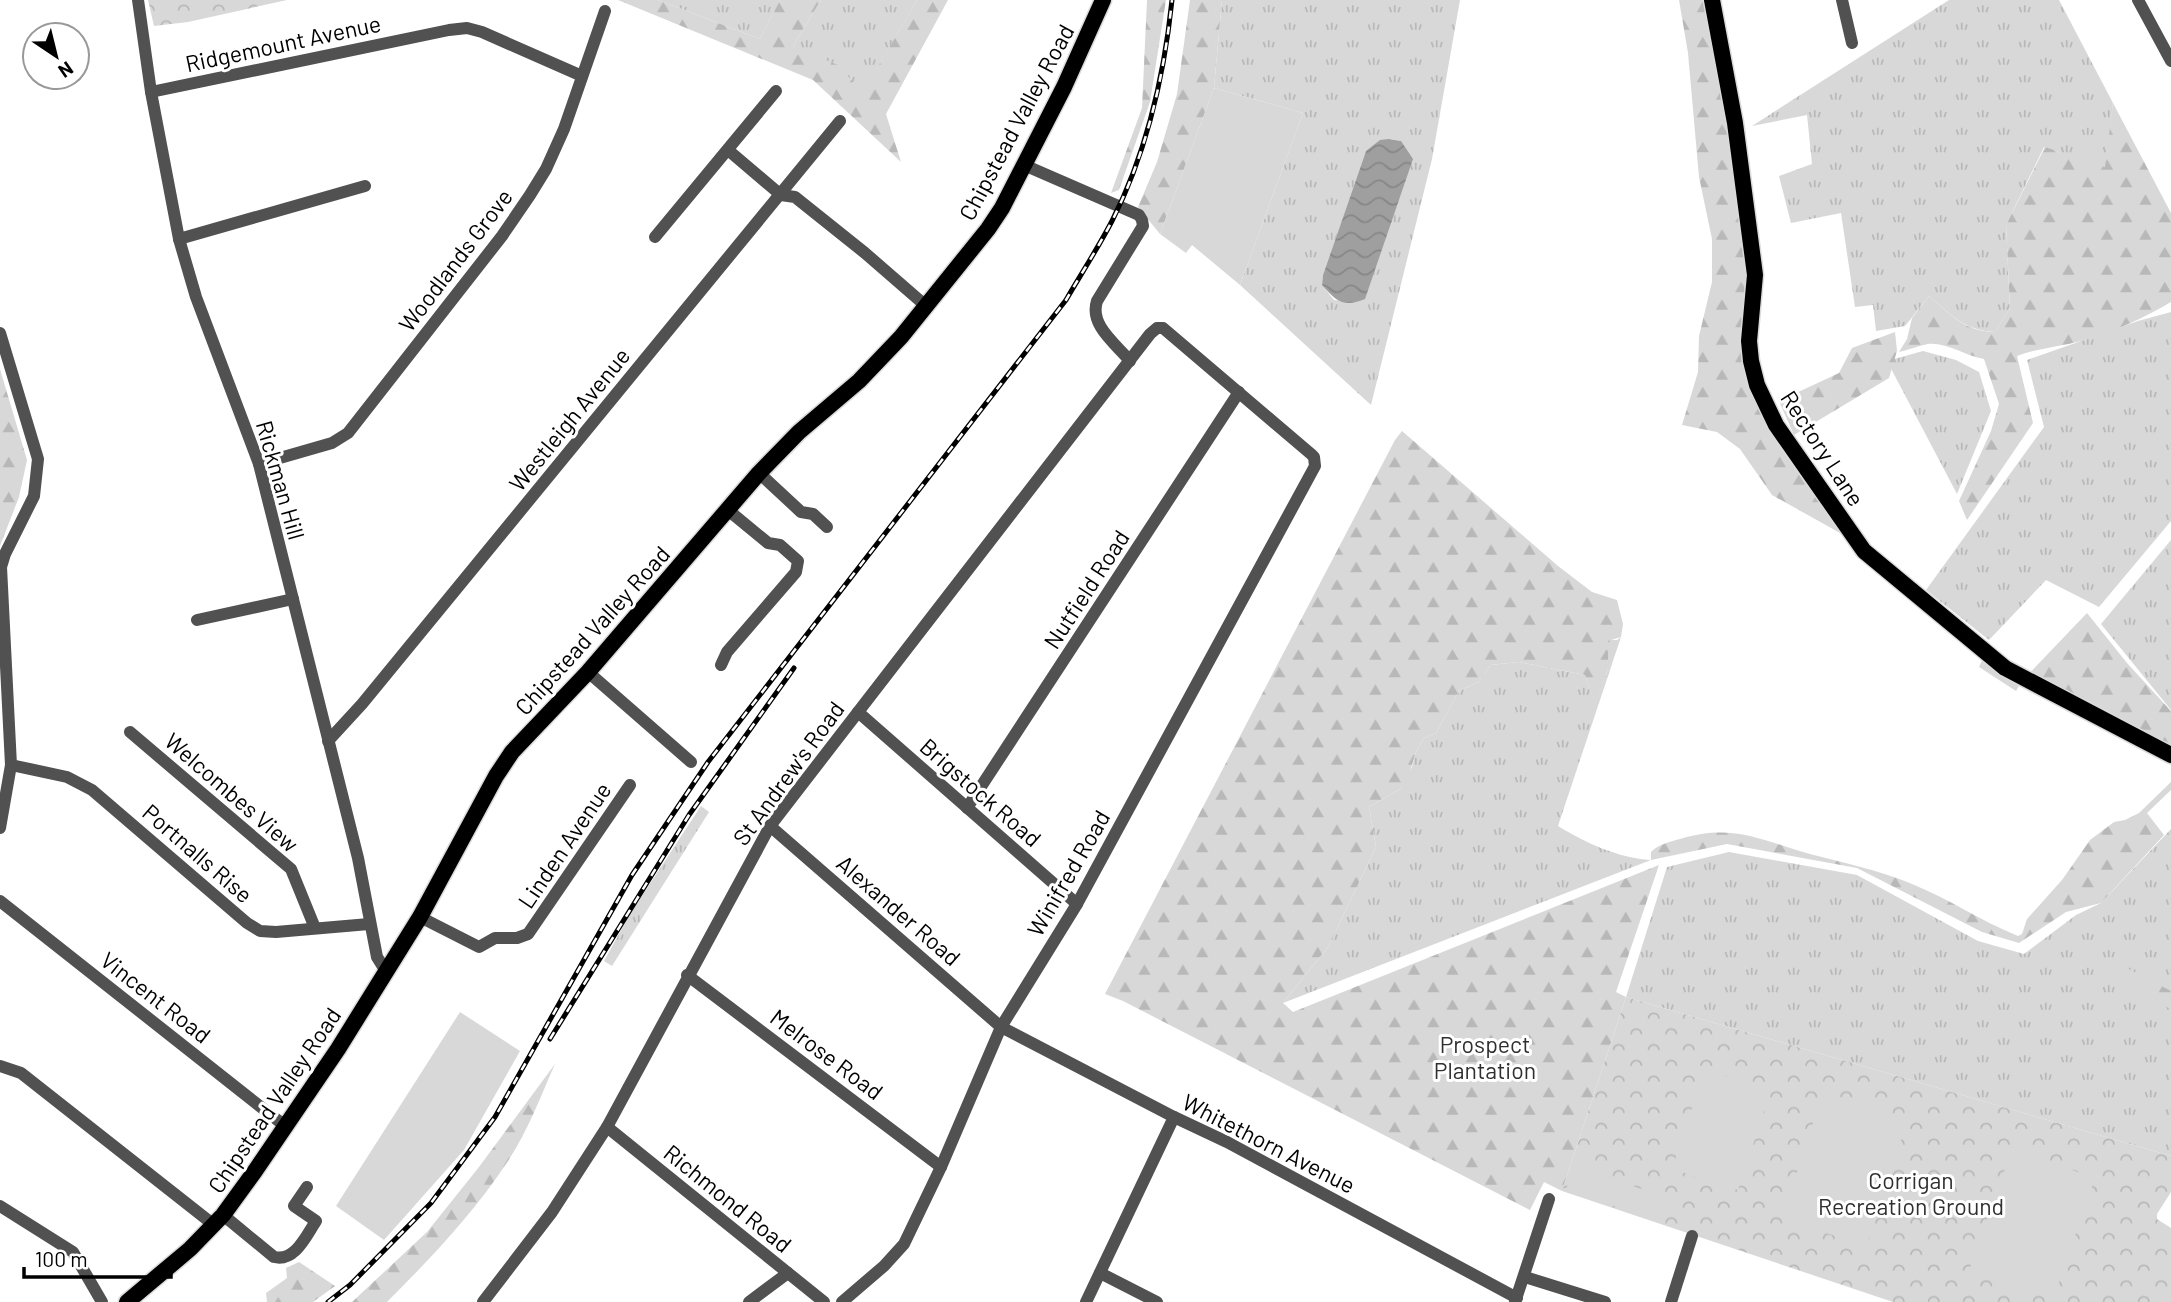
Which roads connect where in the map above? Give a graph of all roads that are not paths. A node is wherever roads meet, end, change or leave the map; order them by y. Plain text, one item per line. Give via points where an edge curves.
1 (138, 0) edge
2 (1103, 0) edge
3 (1712, 0) edge
4 (1842, 0) edge
5 (2138, 0) edge
6 (605, 10) dead end
7 (1852, 43) dead end
8 (2171, 61) edge
9 (582, 76) junction
10 (776, 91) dead end
11 (151, 92) junction
12 (839, 121) dead end
13 (728, 150) junction
14 (1024, 165) junction
15 (365, 186) dead end
16 (781, 195) junction
17 (655, 237) dead end
18 (179, 239) junction
19 (926, 306) junction
20 (0, 333) edge
21 (1130, 360) junction
22 (1239, 392) junction
23 (259, 464) junction
24 (759, 473) junction
25 (728, 510) junction
26 (827, 527) dead end
27 (1, 567) edge
28 (293, 599) junction
29 (197, 620) dead end
30 (721, 665) dead end
31 (588, 672) junction
32 (858, 712) junction
33 (130, 732) dead end
34 (328, 741) junction
35 (2171, 755) edge
36 (691, 762) dead end
37 (10, 765) junction
38 (630, 785) dead end
39 (967, 808) junction
40 (769, 826) junction
41 (0, 828) edge
42 (0, 901) edge
43 (1077, 904) junction
44 (420, 916) junction
45 (369, 924) junction
46 (315, 928) junction
47 (388, 968) junction
48 (687, 975) junction
49 (1001, 1027) junction
50 (0, 1066) edge
51 (1174, 1117) junction
52 (285, 1126) junction
53 (607, 1126) junction
54 (941, 1167) junction
55 (307, 1187) dead end
56 (1549, 1199) dead end
57 (0, 1206) edge
58 (218, 1220) junction
59 (1692, 1236) dead end
60 (788, 1273) junction
61 (1100, 1273) junction
62 (1525, 1277) junction
63 (1516, 1300) edge
64 (102, 1302) edge
65 (127, 1302) edge
66 (483, 1302) edge
67 (749, 1302) edge
68 (824, 1302) edge
69 (842, 1302) edge
70 (1086, 1302) edge
71 (1157, 1302) edge
72 (1605, 1302) edge
73 (1671, 1302) edge

1 - 11 street, Rickman Hill
2 - 14 main road, Chipstead Valley Road
3 - 35 main road, Rectory Lane via 1735,123 1755,275 1751,361 1776,425 1864,551 2005,668
4 - 7 street
5 - 8 street
6 - 9 street, Woodlands Grove
9 - 11 street, Ridgemount Avenue via 467,28
9 - 23 street, Woodlands Grove via 564,128 530,195 354,426 332,443
10 - 13 street
11 - 18 street, Rickman Hill
12 - 16 street, Westleigh Avenue
13 - 16 street
13 - 17 street
14 - 19 main road, Chipstead Valley Road via 995,219
14 - 21 street via 1141,217 1143,226 1094,312 1100,326
15 - 18 street
16 - 19 street via 795,197
16 - 34 street, Westleigh Avenue
18 - 23 street, Rickman Hill
19 - 24 main road, Chipstead Valley Road via 859,381
20 - 27 street via 38,459 34,496
21 - 22 street, St Andrew's Road via 1150,334 1157,328 1166,329
21 - 32 street, St Andrew's Road
22 - 39 street, Nutfield Road
22 - 43 street, Winifred Road via 1311,454 1314,470
23 - 28 street, Rickman Hill
24 - 25 main road, Chipstead Valley Road
24 - 26 street via 801,512 813,514
25 - 30 street via 798,561 796,572
25 - 31 main road, Chipstead Valley Road
27 - 37 street
28 - 29 street
28 - 34 street, Rickman Hill
31 - 36 street
31 - 44 main road, Chipstead Valley Road via 503,764
32 - 39 street, Brigstock Road
32 - 40 street, St Andrew's Road
33 - 46 street, Welcombes View via 291,869
34 - 45 street, Rickman Hill via 358,858
37 - 41 street
37 - 46 street, Portnalls Rise via 67,777 92,790 253,927 268,932
38 - 44 street, Linden Avenue via 528,934 495,938 479,947
39 - 43 street, Brigstock Road
40 - 48 street, St Andrew's Road
40 - 49 street, Alexander Road
42 - 52 street, Vincent Road
43 - 49 street, Winifred Road
44 - 47 main road, Chipstead Valley Road
45 - 46 street, Portnalls Rise
45 - 47 street, Rickman Hill via 377,957
47 - 52 main road, Chipstead Valley Road
48 - 53 street, St Andrew's Road
48 - 54 street, Melrose Road
49 - 51 street, Whitethorn Avenue
49 - 54 street, Winifred Road
50 - 58 street via 21,1073
51 - 61 street
51 - 63 street, Whitethorn Avenue
52 - 58 main road, Chipstead Valley Road
53 - 60 street, Richmond Road
53 - 66 street, St Andrew's Road via 552,1212
54 - 69 street, Winifred Road via 904,1244
55 - 58 street via 295,1206 316,1221 284,1259 274,1258
56 - 62 street
57 - 64 street via 73,1252
58 - 65 main road, Chipstead Valley Road via 178,1261
59 - 73 street
60 - 67 street
60 - 68 street, Richmond Road
61 - 70 street
61 - 71 street
62 - 63 street
62 - 72 street

